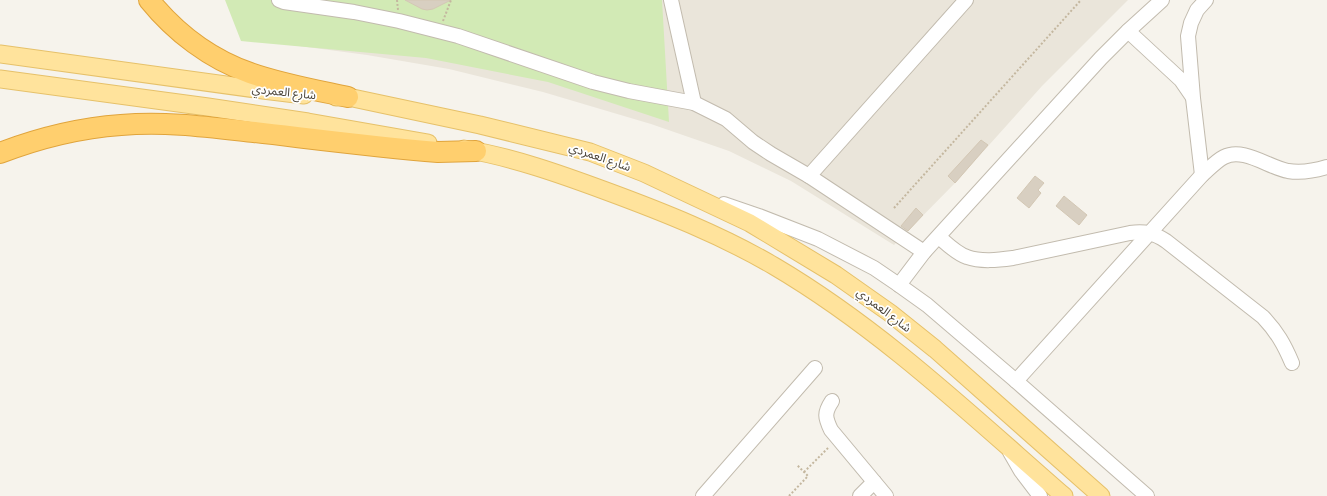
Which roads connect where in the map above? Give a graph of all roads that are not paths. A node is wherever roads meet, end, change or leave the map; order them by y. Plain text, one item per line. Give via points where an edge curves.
1 (149, 0) edge
2 (279, 0) edge
3 (671, 0) edge
4 (965, 0) edge
5 (1162, 0) edge
6 (1206, 0) edge
7 (1128, 31) junction
8 (0, 54) edge
9 (0, 79) edge
10 (348, 97) junction
11 (1193, 98) junction
12 (694, 103) junction
13 (476, 151) junction
14 (0, 153) edge
15 (1327, 167) edge
16 (1202, 174) junction
17 (810, 176) junction
18 (698, 197) junction
19 (1151, 233) junction
20 (939, 237) junction
21 (924, 252) junction
22 (899, 284) junction
23 (1292, 363) dead end
24 (815, 368) dead end
25 (1016, 381) junction
26 (832, 401) dead end
27 (1007, 446) junction
28 (874, 482) junction
29 (703, 496) edge
30 (860, 496) edge
31 (886, 496) edge
32 (1040, 496) edge
33 (1064, 496) edge
34 (1101, 496) edge
35 (1147, 496) edge

1 - 10 highway via 169,23 187,38 226,63 270,80
2 - 12 street via 354,12 440,31 593,82
3 - 12 street
4 - 17 street
5 - 7 street
6 - 11 street via 1197,10 1188,36
7 - 11 street via 1181,80
7 - 20 street
8 - 10 main road, شارع العمردي via 263,90
9 - 13 main road, شارع العمردي via 308,122
10 - 18 main road, شارع العمردي via 590,152
11 - 16 street
12 - 17 street via 726,119 753,142
13 - 14 highway via 438,152 195,125 146,124 72,132
13 - 27 main road, شارع العمردي via 544,170 637,202 734,244 774,266 879,337
15 - 16 street via 1302,172 1288,171 1240,154 1232,154 1224,156
16 - 19 street
17 - 21 street
18 - 22 street via 729,205 818,239
18 - 34 main road, شارع العمردي via 750,223 808,257 890,313 990,397
19 - 20 street via 1130,233 998,260 966,257
19 - 23 street via 1263,317 1275,330
19 - 25 street
20 - 21 street
21 - 22 street
22 - 25 street
24 - 29 street
25 - 35 street
26 - 28 street via 826,409 826,418 831,430
27 - 32 street via 1021,471
27 - 33 main road, شارع العمردي
28 - 30 street
28 - 31 street

